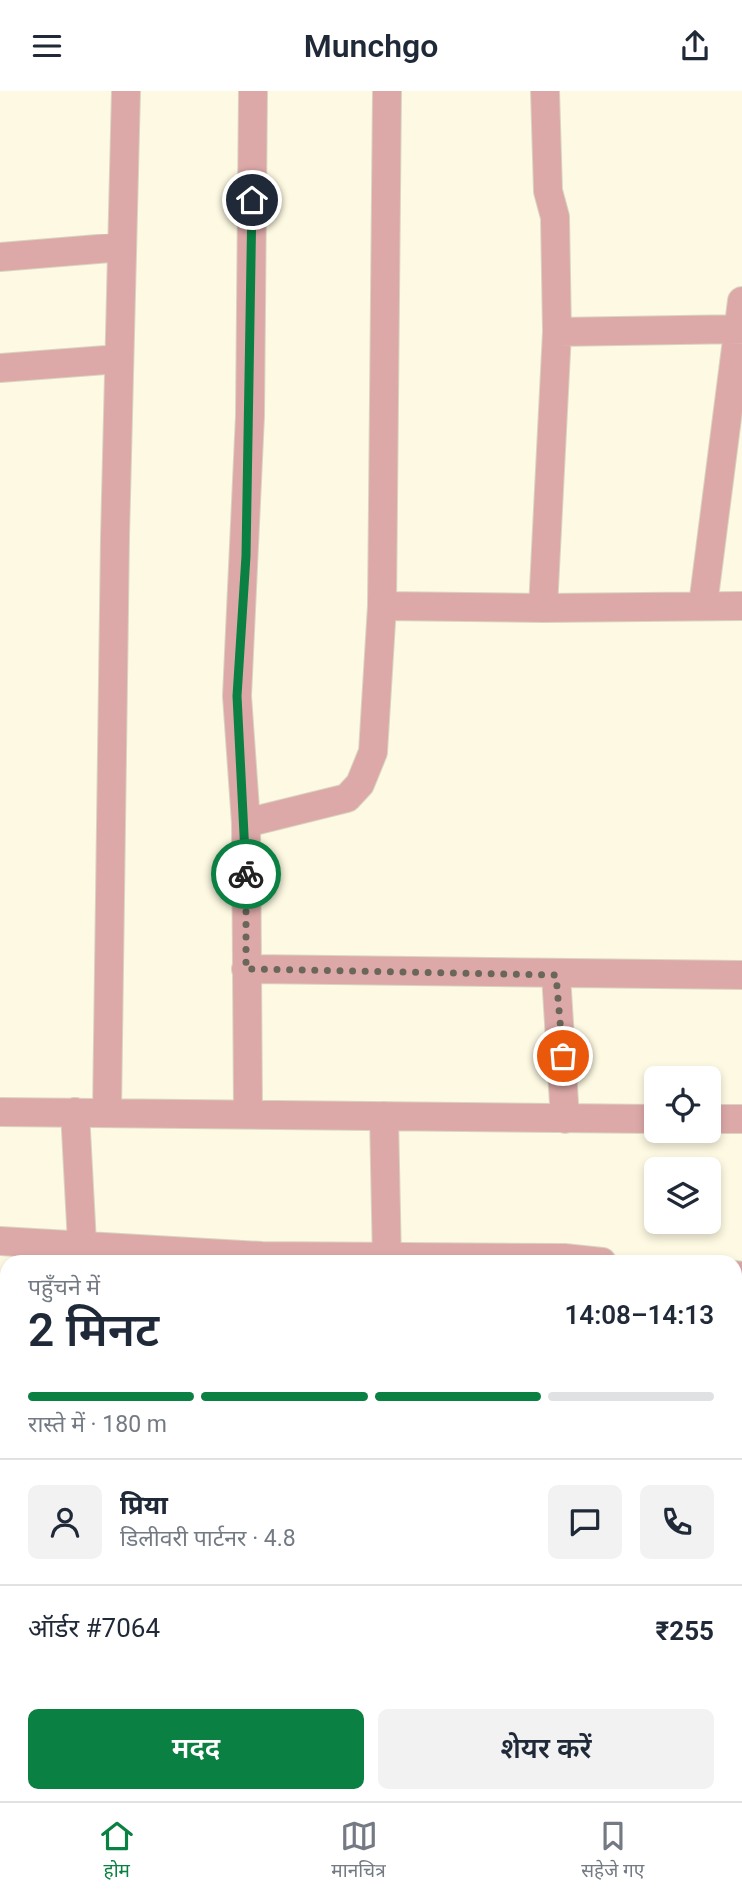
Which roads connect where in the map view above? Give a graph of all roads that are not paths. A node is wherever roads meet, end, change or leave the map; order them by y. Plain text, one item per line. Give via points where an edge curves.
1 (126, 91) edge
2 (253, 91) edge
3 (387, 91) edge
4 (545, 91) edge
5 (122, 247) junction
6 (0, 257) edge
7 (742, 301) edge
8 (741, 329) edge
9 (557, 332) junction
10 (119, 359) junction
11 (0, 368) edge
12 (703, 605) junction
13 (383, 606) junction
14 (742, 606) edge
15 (543, 608) junction
16 (246, 823) junction
17 (246, 969) junction
18 (556, 975) junction
19 (742, 975) edge
20 (0, 1112) edge
21 (75, 1112) junction
22 (107, 1112) junction
23 (248, 1114) junction
24 (384, 1116) junction
25 (565, 1119) junction
26 (644, 1119) edge
27 (721, 1119) edge
28 (742, 1119) edge
29 (0, 1241) edge
30 (84, 1254) edge
31 (173, 1255) edge
32 (387, 1255) edge

1 - 5 street
2 - 16 street via 249,458 237,696
3 - 13 street
4 - 9 street via 548,191 555,217
5 - 6 street
5 - 10 street
7 - 8 street
8 - 9 street
8 - 12 street
9 - 15 street
10 - 11 street
10 - 22 street
12 - 14 street
12 - 15 street
13 - 15 street
13 - 16 street via 373,752 360,784 347,798
16 - 17 street
17 - 18 street
17 - 23 street
18 - 19 street
18 - 25 street
20 - 21 street
21 - 22 street
21 - 30 street
22 - 23 street
23 - 24 street
24 - 25 street
24 - 32 street
25 - 26 street
27 - 28 street
29 - 30 street
30 - 31 street

